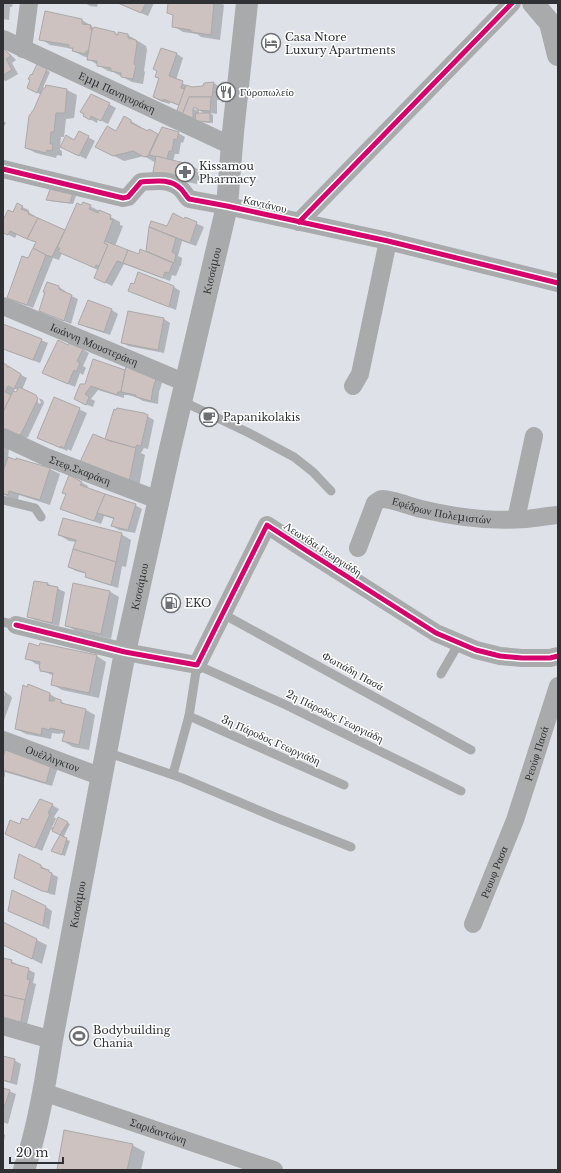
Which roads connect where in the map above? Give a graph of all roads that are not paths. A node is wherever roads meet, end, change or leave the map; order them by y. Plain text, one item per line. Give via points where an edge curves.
1 (29, 3) edge
2 (247, 3) edge
3 (512, 3) edge
4 (532, 3) edge
5 (3, 39) edge
6 (22, 49) junction
7 (558, 55) edge
8 (232, 146) junction
9 (3, 169) edge
10 (227, 206) junction
11 (299, 222) junction
12 (388, 241) junction
13 (558, 283) edge
14 (3, 306) edge
15 (353, 386) dead end
16 (184, 392) junction
17 (534, 436) dead end
18 (3, 437) edge
19 (331, 491) dead end
20 (3, 500) edge
21 (158, 500) junction
22 (558, 515) edge
23 (41, 517) dead end
24 (516, 520) junction
25 (358, 548) dead end
26 (223, 614) junction
27 (10, 623) edge
28 (453, 640) junction
29 (125, 652) junction
30 (558, 656) edge
31 (197, 666) junction
32 (441, 674) dead end
33 (558, 687) edge
34 (189, 716) junction
35 (3, 740) edge
36 (471, 750) dead end
37 (106, 752) junction
38 (173, 774) junction
39 (102, 777) junction
40 (344, 786) dead end
41 (461, 791) dead end
42 (515, 820) joint
43 (351, 847) dead end
44 (473, 924) dead end
45 (3, 1026) edge
46 (52, 1040) junction
47 (43, 1092) junction
48 (24, 1170) edge
49 (274, 1170) edge

1 - 6 street
2 - 8 main road, Κισσάμου
3 - 11 street
4 - 7 main road via 550,23
5 - 6 street, Εμμ Πανηγυράκη
6 - 8 street, Εμμ Πανηγυράκη
8 - 10 main road, Κισσάμου
9 - 10 street, Καντάνου via 123,198 128,197 141,182 163,180 180,188 189,199
10 - 11 street, Καντάνου
10 - 16 main road, Κισσάμου
11 - 12 street, Καντάνου
12 - 13 street, Καντάνου
12 - 15 street via 360,374
14 - 16 street, Ιωάννη Μουστεράκη
16 - 19 lane via 249,433 294,457
16 - 21 main road, Κισσάμου
17 - 24 street
18 - 21 street, Στεφ.Σκαράκη via 46,457
20 - 23 lane via 35,508
21 - 29 main road, Κισσάμου
22 - 24 street, Εφέδρων Πολεμιστών
24 - 25 street, Εφέδρων Πολεμιστών via 442,514 381,499 375,503
26 - 28 street, Λεωνίδα Γεωργιάδη via 268,525 436,633
26 - 31 street, Λεωνίδα Γεωργιάδη
26 - 36 lane, Φωτιάδη Πασά
27 - 29 street
28 - 30 street, Λεωνίδα Γεωργιάδη via 476,650 500,656
28 - 32 lane
29 - 31 street
29 - 37 main road, Κισσάμου
31 - 34 lane, Λεωνίδα Γεωργιάδη
31 - 41 lane, 2η Πάροδος Γεωργιάδη via 286,705
33 - 42 street, Ρεούφ Πασά
34 - 38 lane, Λεωνίδα Γεωργιάδη
34 - 40 lane, 3η Πάροδος Γεωργιάδη
35 - 39 street, Ουέλλιγκτον
37 - 38 lane
37 - 39 main road, Κισσάμου
38 - 43 lane
39 - 46 main road, Κισσάμου
42 - 44 street, Ρεουφ Ρασα
45 - 46 street
46 - 47 main road, Κισσάμου
47 - 48 main road, Κισσάμου
47 - 49 street, Σαριδαντώνη

